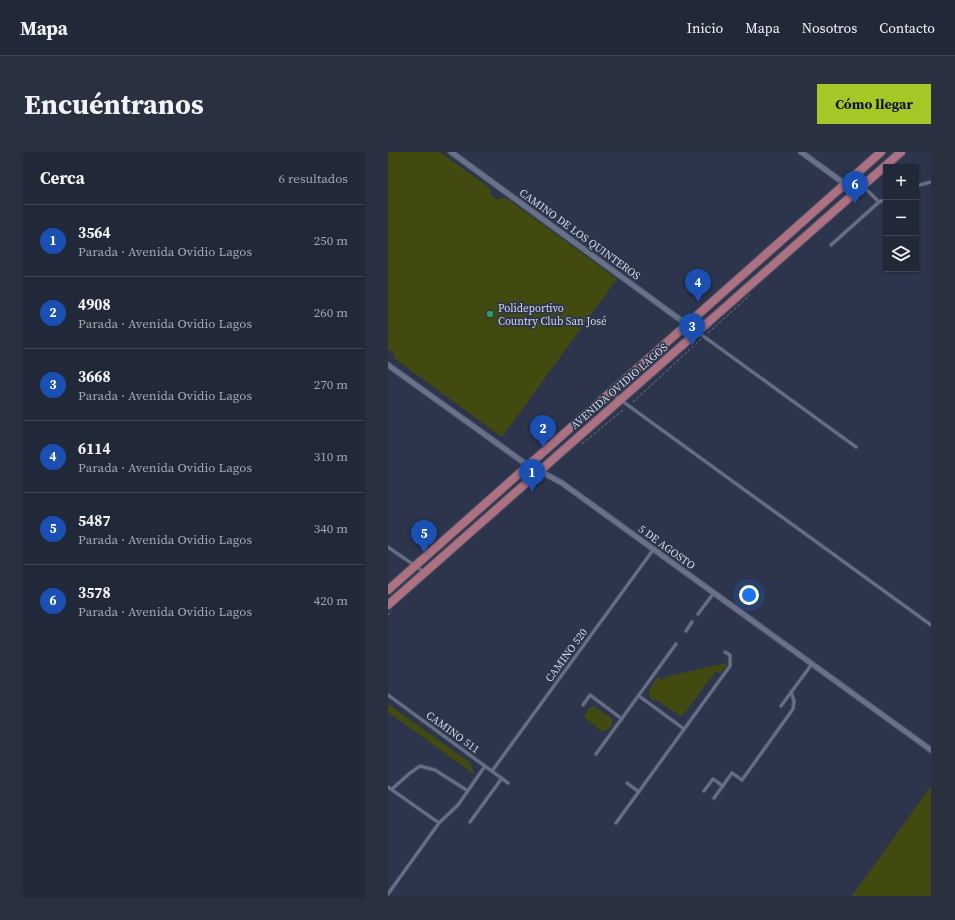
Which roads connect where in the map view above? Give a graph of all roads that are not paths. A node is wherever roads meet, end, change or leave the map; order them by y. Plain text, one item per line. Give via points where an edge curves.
1 (451, 152) edge
2 (801, 152) edge
3 (881, 152) edge
4 (901, 152) edge
5 (931, 182) edge
6 (845, 184) junction
7 (919, 185) edge
8 (863, 186) junction
9 (856, 192) junction
10 (884, 200) edge
11 (879, 202) junction
12 (832, 246) dead end
13 (688, 324) junction
14 (697, 332) junction
15 (388, 365) edge
16 (611, 392) junction
17 (620, 400) junction
18 (856, 447) dead end
19 (529, 466) junction
20 (540, 470) junction
21 (388, 547) edge
22 (653, 549) junction
23 (415, 566) junction
24 (424, 573) junction
25 (388, 590) edge
26 (714, 593) junction
27 (388, 605) edge
28 (698, 614) dead end
29 (692, 622) dead end
30 (931, 625) edge
31 (686, 631) dead end
32 (676, 644) dead end
33 (725, 652) dead end
34 (812, 664) junction
35 (791, 692) junction
36 (388, 695) edge
37 (639, 696) junction
38 (583, 705) dead end
39 (781, 706) dead end
40 (622, 718) junction
41 (684, 729) junction
42 (931, 750) edge
43 (596, 754) dead end
44 (485, 766) junction
45 (492, 771) junction
46 (502, 778) junction
47 (508, 783) dead end
48 (627, 783) dead end
49 (388, 786) edge
50 (723, 786) junction
51 (392, 789) junction
52 (468, 790) junction
53 (704, 791) dead end
54 (639, 792) junction
55 (714, 798) dead end
56 (470, 822) dead end
57 (438, 823) junction
58 (616, 823) dead end
59 (388, 894) edge

1 - 13 street, CAMINO DE LOS QUINTEROS
2 - 6 street
3 - 6 main road, AVENIDA OVIDIO LAGOS
4 - 8 main road, AVENIDA OVIDIO LAGOS
5 - 7 lane
6 - 9 street
6 - 13 main road, AVENIDA OVIDIO LAGOS
8 - 9 main road, AVENIDA OVIDIO LAGOS
8 - 11 lane
9 - 14 main road, AVENIDA OVIDIO LAGOS
10 - 11 lane
11 - 12 lane
13 - 14 street, CAMINO DE LOS QUINTEROS
13 - 16 main road, AVENIDA OVIDIO LAGOS
14 - 17 main road, AVENIDA OVIDIO LAGOS
14 - 18 lane
15 - 19 street, 5 DE AGOSTO
16 - 17 lane
16 - 19 main road, AVENIDA OVIDIO LAGOS
17 - 20 main road, AVENIDA OVIDIO LAGOS
17 - 30 lane
19 - 20 street, 5 DE AGOSTO
19 - 23 main road, AVENIDA OVIDIO LAGOS
20 - 22 street, 5 DE AGOSTO
20 - 24 main road, AVENIDA OVIDIO LAGOS
21 - 23 lane
22 - 26 street, 5 DE AGOSTO
22 - 45 lane, CAMINO 520
23 - 24 lane
23 - 25 main road, AVENIDA OVIDIO LAGOS
24 - 27 main road, AVENIDA OVIDIO LAGOS
26 - 28 lane
26 - 34 street, 5 DE AGOSTO
29 - 31 lane
32 - 37 lane
33 - 41 lane via 730,655 730,666
34 - 35 lane
34 - 42 street, 5 DE AGOSTO
35 - 39 lane
35 - 50 lane via 793,710 763,752 742,780 732,773
36 - 44 lane, CAMINO 511
37 - 40 lane
37 - 41 lane
38 - 40 lane via 590,695
40 - 43 lane
41 - 54 lane
44 - 45 lane, CAMINO 511
44 - 52 lane
45 - 46 lane, CAMINO 511
46 - 47 lane, CAMINO 511
46 - 56 lane
48 - 54 lane
49 - 51 lane
50 - 53 lane via 713,779
50 - 55 lane
51 - 52 lane via 420,766 435,770
51 - 57 lane
52 - 57 lane via 458,805
54 - 58 lane
57 - 59 lane

